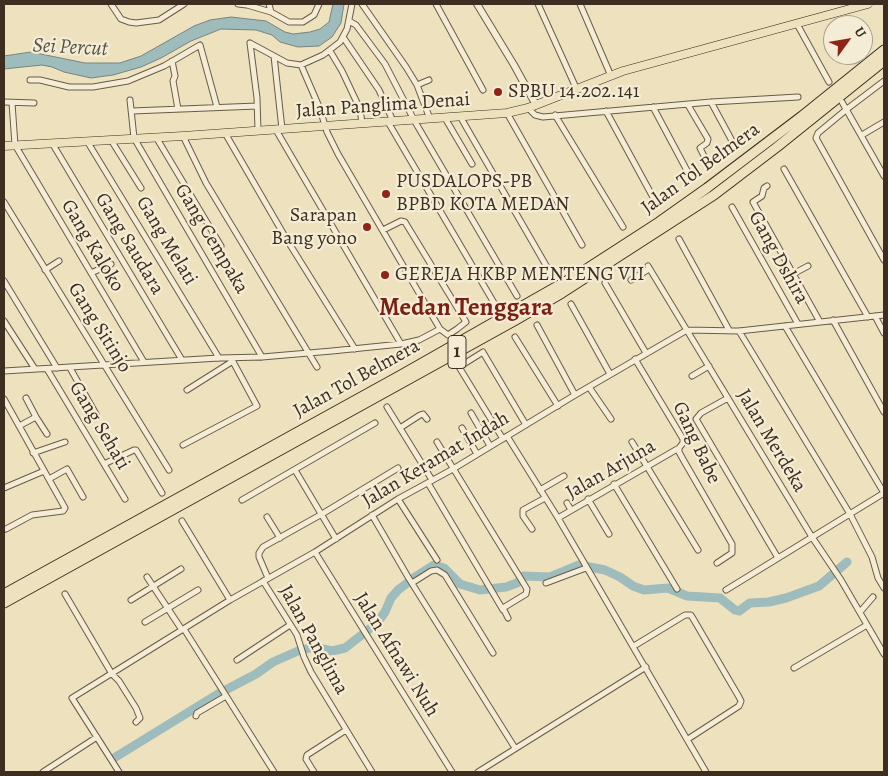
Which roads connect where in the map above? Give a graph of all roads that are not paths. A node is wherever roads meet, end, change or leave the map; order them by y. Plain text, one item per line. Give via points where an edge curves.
1 (111, 4) edge
2 (184, 4) edge
3 (238, 4) edge
4 (269, 4) edge
5 (319, 4) edge
6 (352, 4) edge
7 (362, 4) edge
8 (436, 4) edge
9 (477, 4) edge
10 (538, 4) edge
11 (580, 4) edge
12 (865, 4) edge
13 (271, 12) junction
14 (349, 21) junction
15 (797, 24) junction
16 (343, 37) junction
17 (884, 50) edge
18 (330, 51) junction
19 (274, 56) junction
20 (884, 61) edge
21 (172, 62) junction
22 (301, 65) junction
23 (611, 76) junction
24 (30, 80) dead end
25 (428, 80) dead end
26 (884, 81) edge
27 (830, 82) dead end
28 (417, 86) junction
29 (483, 90) dead end
30 (577, 90) junction
31 (798, 97) dead end
32 (130, 100) dead end
33 (4, 102) edge
34 (711, 102) junction
35 (842, 102) dead end
36 (12, 103) junction
37 (34, 103) dead end
38 (536, 105) junction
39 (688, 105) junction
40 (257, 106) junction
41 (217, 107) junction
42 (653, 107) junction
43 (528, 108) junction
44 (178, 109) junction
45 (847, 109) junction
46 (132, 111) junction
47 (606, 111) junction
48 (507, 113) junction
49 (555, 115) junction
50 (445, 118) junction
51 (461, 118) junction
52 (430, 119) junction
53 (414, 120) junction
54 (391, 121) junction
55 (884, 122) edge
56 (362, 123) junction
57 (325, 126) junction
58 (279, 129) junction
59 (258, 130) junction
60 (225, 133) junction
61 (862, 135) junction
62 (183, 136) junction
63 (156, 137) junction
64 (134, 138) junction
65 (110, 139) junction
66 (731, 139) dead end
67 (87, 141) junction
68 (52, 143) junction
69 (4, 146) edge
70 (15, 146) junction
71 (884, 161) edge
72 (708, 162) dead end
73 (472, 164) dead end
74 (878, 164) junction
75 (784, 169) dead end
76 (884, 176) edge
77 (691, 178) dead end
78 (768, 186) dead end
79 (141, 188) dead end
80 (654, 200) dead end
81 (4, 202) edge
82 (732, 207) dead end
83 (623, 227) dead end
84 (384, 230) junction
85 (679, 239) dead end
86 (582, 245) dead end
87 (221, 246) dead end
88 (59, 260) dead end
89 (884, 260) edge
90 (111, 264) dead end
91 (808, 266) dead end
92 (45, 270) junction
93 (91, 273) junction
94 (551, 274) dead end
95 (793, 274) junction
96 (631, 280) dead end
97 (4, 281) edge
98 (605, 283) dead end
99 (517, 296) dead end
100 (571, 304) dead end
101 (498, 308) dead end
102 (884, 315) edge
103 (875, 316) junction
104 (868, 317) junction
105 (833, 320) junction
106 (4, 321) edge
107 (820, 322) junction
108 (798, 324) junction
109 (537, 325) dead end
110 (785, 326) junction
111 (440, 329) junction
112 (687, 330) junction
113 (729, 330) junction
114 (739, 330) junction
115 (884, 333) edge
116 (515, 337) dead end
117 (401, 344) junction
118 (355, 349) junction
119 (309, 352) junction
120 (646, 353) junction
121 (262, 357) junction
122 (219, 358) junction
123 (232, 359) junction
124 (635, 359) junction
125 (182, 360) junction
126 (144, 362) junction
127 (104, 364) junction
128 (709, 366) junction
129 (317, 367) dead end
130 (57, 368) junction
131 (70, 368) junction
132 (34, 369) junction
133 (47, 369) junction
134 (4, 371) edge
135 (610, 374) junction
136 (692, 376) dead end
137 (589, 387) junction
138 (187, 390) dead end
139 (575, 395) junction
140 (26, 398) dead end
141 (728, 398) junction
142 (4, 399) edge
143 (558, 406) junction
144 (387, 407) dead end
145 (884, 412) edge
146 (471, 413) dead end
147 (96, 414) dead end
148 (36, 417) junction
149 (611, 419) dead end
150 (427, 420) dead end
151 (375, 423) dead end
152 (526, 425) junction
153 (18, 426) junction
154 (400, 428) junction
155 (462, 428) dead end
156 (47, 434) dead end
157 (505, 437) junction
158 (65, 442) dead end
159 (437, 442) dead end
160 (632, 442) dead end
161 (183, 445) dead end
162 (490, 446) junction
163 (679, 448) junction
164 (33, 453) junction
165 (477, 454) junction
166 (104, 464) junction
167 (647, 466) junction
168 (398, 468) dead end
169 (453, 469) junction
170 (169, 470) dead end
171 (295, 470) junction
172 (44, 471) junction
173 (564, 476) dead end
174 (49, 479) junction
175 (430, 482) junction
176 (614, 484) junction
177 (4, 488) edge
178 (540, 490) junction
179 (162, 493) dead end
180 (884, 493) edge
181 (83, 497) dead end
182 (545, 498) junction
183 (125, 499) dead end
184 (398, 499) junction
185 (242, 500) dead end
186 (588, 500) junction
187 (567, 503) dead end
188 (571, 510) junction
189 (322, 514) junction
190 (850, 514) junction
191 (372, 515) junction
192 (267, 517) dead end
193 (558, 518) junction
194 (182, 521) dead end
195 (6, 529) dead end
196 (532, 529) dead end
197 (609, 534) dead end
198 (812, 537) junction
199 (280, 538) junction
200 (336, 539) junction
201 (698, 550) dead end
202 (314, 552) junction
203 (778, 558) junction
204 (437, 560) dead end
205 (717, 563) dead end
206 (586, 567) junction
207 (180, 569) dead end
208 (147, 577) dead end
209 (266, 579) junction
210 (411, 582) junction
211 (546, 583) dead end
212 (154, 587) junction
213 (884, 588) edge
214 (677, 589) dead end
215 (198, 590) dead end
216 (726, 590) dead end
217 (4, 594) edge
218 (65, 594) dead end
219 (873, 597) dead end
220 (131, 600) dead end
221 (230, 600) junction
222 (4, 603) edge
223 (167, 608) junction
224 (503, 610) junction
225 (860, 612) junction
226 (508, 618) dead end
227 (145, 622) dead end
228 (290, 625) junction
229 (866, 625) junction
230 (183, 629) junction
231 (634, 646) junction
232 (493, 653) dead end
233 (884, 654) edge
234 (237, 660) dead end
235 (646, 667) junction
236 (794, 668) dead end
237 (112, 674) junction
238 (226, 695) junction
239 (196, 716) dead end
240 (136, 722) dead end
241 (346, 730) junction
242 (97, 737) junction
243 (688, 739) junction
244 (515, 748) junction
245 (43, 772) edge
246 (119, 772) edge
247 (274, 772) edge
248 (314, 772) edge
249 (372, 772) edge
250 (452, 772) edge
251 (478, 772) edge
252 (706, 772) edge

1 - 2 street via 121,19 136,23 156,21
3 - 13 street
4 - 13 street
5 - 13 street via 310,18 299,23
6 - 14 street
7 - 28 street
8 - 29 street
9 - 38 street
10 - 30 street
11 - 23 street
12 - 15 main road, Jalan Panglima Denai
14 - 16 street
14 - 53 street via 356,25 381,58
15 - 23 main road, Jalan Panglima Denai
15 - 27 street
16 - 18 street
16 - 54 street via 379,90
17 - 217 highway, Jalan Tol Belmera / 1 via 707,188 577,275
18 - 22 street
18 - 56 street via 360,109
19 - 22 street via 291,65
19 - 40 street via 250,43
19 - 58 street
20 - 222 highway, Jalan Tol Belmera / 1 via 714,195 562,293
21 - 24 street via 134,80 93,87
21 - 41 street via 200,45
21 - 44 street
22 - 57 street
23 - 30 main road, Jalan Panglima Denai
25 - 28 street
26 - 45 street
28 - 52 street
30 - 38 main road, Jalan Panglima Denai
31 - 34 street
32 - 46 street
33 - 36 street
34 - 39 street
34 - 66 street
35 - 45 street
36 - 37 street
36 - 70 street
38 - 43 main road, Jalan Panglima Denai
39 - 42 street
39 - 72 street via 708,139 700,148
40 - 41 street
40 - 59 street
41 - 44 street
42 - 47 street
42 - 77 street
43 - 48 main road, Jalan Panglima Denai
43 - 49 street via 540,117
44 - 46 street
45 - 61 street
45 - 89 street via 818,133 816,140
46 - 64 street
47 - 49 street
47 - 80 street
48 - 51 main road, Jalan Panglima Denai
48 - 86 street
49 - 83 street
50 - 51 main road, Jalan Panglima Denai
50 - 52 main road, Jalan Panglima Denai
50 - 73 street
51 - 94 street
52 - 53 main road, Jalan Panglima Denai
53 - 54 main road, Jalan Panglima Denai
53 - 99 street
54 - 56 main road, Jalan Panglima Denai
54 - 101 street
55 - 61 street
56 - 57 main road, Jalan Panglima Denai
57 - 58 main road, Jalan Panglima Denai
57 - 84 street via 338,154
58 - 59 main road, Jalan Panglima Denai
58 - 117 street
59 - 60 main road, Jalan Panglima Denai
60 - 62 main road, Jalan Panglima Denai
60 - 118 street
61 - 74 street
62 - 63 main road, Jalan Panglima Denai
62 - 119 street via 206,182
63 - 64 main road, Jalan Panglima Denai
63 - 87 street
64 - 65 main road, Jalan Panglima Denai
64 - 121 street, Gang Cempaka
65 - 67 main road, Jalan Panglima Denai
65 - 79 street
67 - 68 main road, Jalan Panglima Denai
67 - 122 street, Gang Melati
68 - 70 main road, Jalan Panglima Denai
68 - 125 street, Gang Saudara
69 - 70 main road, Jalan Panglima Denai
70 - 93 street, Gang Kaloko
71 - 74 street
74 - 76 street
75 - 104 street
78 - 95 street via 753,202
81 - 92 street, Gang Sitinjo
82 - 108 street, Gang Dshira
84 - 111 street
84 - 111 street via 401,220 408,227 466,322 448,335
85 - 113 street
88 - 92 street
90 - 93 street
91 - 95 street
92 - 127 street, Gang Sitinjo
93 - 126 street, Gang Kaloko
95 - 107 street
96 - 112 street, Jalan Merdeka via 649,267
97 - 130 street
98 - 120 street
100 - 135 street
102 - 103 street, Jalan Keramat Indah
103 - 104 street, Jalan Keramat Indah
103 - 115 street
104 - 105 street, Jalan Keramat Indah
105 - 107 street, Jalan Keramat Indah
105 - 145 street
106 - 132 street
107 - 108 street, Jalan Keramat Indah
108 - 110 street, Jalan Keramat Indah
109 - 139 street
110 - 114 street, Jalan Keramat Indah
110 - 180 street
111 - 117 street via 420,340
112 - 113 street, Jalan Keramat Indah
112 - 120 street, Jalan Keramat Indah
112 - 128 street, Jalan Merdeka
113 - 114 street, Jalan Keramat Indah
114 - 190 street
116 - 143 street
117 - 118 street
118 - 119 street
119 - 121 street
119 - 129 street
120 - 124 street, Jalan Keramat Indah
121 - 123 street
122 - 123 street
122 - 125 street
123 - 138 street
123 - 161 street via 257,406
124 - 135 street, Jalan Keramat Indah
124 - 163 street, Gang Babe via 683,439 684,443
125 - 126 street
126 - 127 street
127 - 131 street
127 - 170 street, Gang Sitinjo
128 - 136 street
128 - 141 street, Jalan Merdeka
130 - 131 street
130 - 133 street
131 - 147 street
132 - 133 street
132 - 134 street
133 - 166 street, Gang Sehati
135 - 137 street, Jalan Keramat Indah
137 - 139 street, Jalan Keramat Indah
137 - 149 street
139 - 143 street, Jalan Keramat Indah
140 - 148 street
141 - 198 street, Jalan Merdeka
141 - 203 street via 696,419
142 - 153 street
143 - 152 street, Jalan Keramat Indah
144 - 154 street
146 - 162 street
148 - 153 street
148 - 156 street
150 - 154 street via 423,414
151 - 171 street
152 - 157 street, Jalan Keramat Indah
152 - 157 street via 484,353 459,367
153 - 164 street
154 - 175 street
155 - 165 street
157 - 162 street, Jalan Keramat Indah
157 - 178 street
158 - 164 street
159 - 169 street
160 - 167 street
162 - 165 street, Jalan Keramat Indah
163 - 167 street, Jalan Arjuna
163 - 205 street, Gang Babe via 733,546 733,551
164 - 172 street
165 - 169 street, Jalan Keramat Indah
166 - 179 street via 136,450
166 - 183 street, Gang Sehati
167 - 176 street, Jalan Arjuna
167 - 201 street
168 - 189 street
169 - 175 street, Jalan Keramat Indah
169 - 224 street via 528,591 504,606
171 - 185 street
171 - 189 street
172 - 174 street
172 - 177 street
173 - 178 street
174 - 181 street via 67,469
174 - 195 street via 65,509 32,515
175 - 184 street, Jalan Keramat Indah
175 - 224 street
176 - 186 street, Jalan Arjuna
176 - 214 street
178 - 182 street
180 - 190 street
182 - 193 street
182 - 196 street via 523,510 523,516
184 - 191 street, Jalan Keramat Indah
184 - 204 street
186 - 188 street, Jalan Arjuna
186 - 197 street
187 - 188 street
188 - 193 street, Jalan Arjuna
189 - 199 street
189 - 200 street
190 - 198 street
190 - 213 street
191 - 200 street, Jalan Keramat Indah
191 - 210 street
192 - 199 street
193 - 206 street
194 - 221 street
198 - 203 street
198 - 225 street, Jalan Merdeka
199 - 209 street, Jalan Panglima via 258,553
200 - 202 street, Jalan Keramat Indah
202 - 209 street, Jalan Keramat Indah
202 - 250 street, Jalan Afnawi Nuh
203 - 216 street
206 - 211 street
206 - 231 street
207 - 212 street
208 - 212 street
209 - 221 street, Jalan Keramat Indah
209 - 228 street, Jalan Panglima
210 - 232 street via 431,571 437,570 445,575
210 - 244 street
212 - 220 street
212 - 223 street
215 - 223 street
218 - 237 street
219 - 225 street
221 - 230 street, Jalan Keramat Indah
223 - 227 street
223 - 230 street
224 - 226 street
225 - 229 street, Jalan Merdeka
228 - 234 street
228 - 241 street, Jalan Panglima via 312,672
229 - 233 street, Jalan Merdeka
229 - 236 street
230 - 237 street, Jalan Keramat Indah
230 - 238 street
231 - 235 street
231 - 243 street via 685,614 691,615 739,697 739,706
235 - 243 street
235 - 244 street
237 - 240 street via 140,716
237 - 242 street, Jalan Keramat Indah via 72,698
238 - 239 street
238 - 247 street
241 - 248 street via 307,755
241 - 249 street, Jalan Panglima
242 - 245 street
242 - 246 street
243 - 252 street
244 - 251 street

